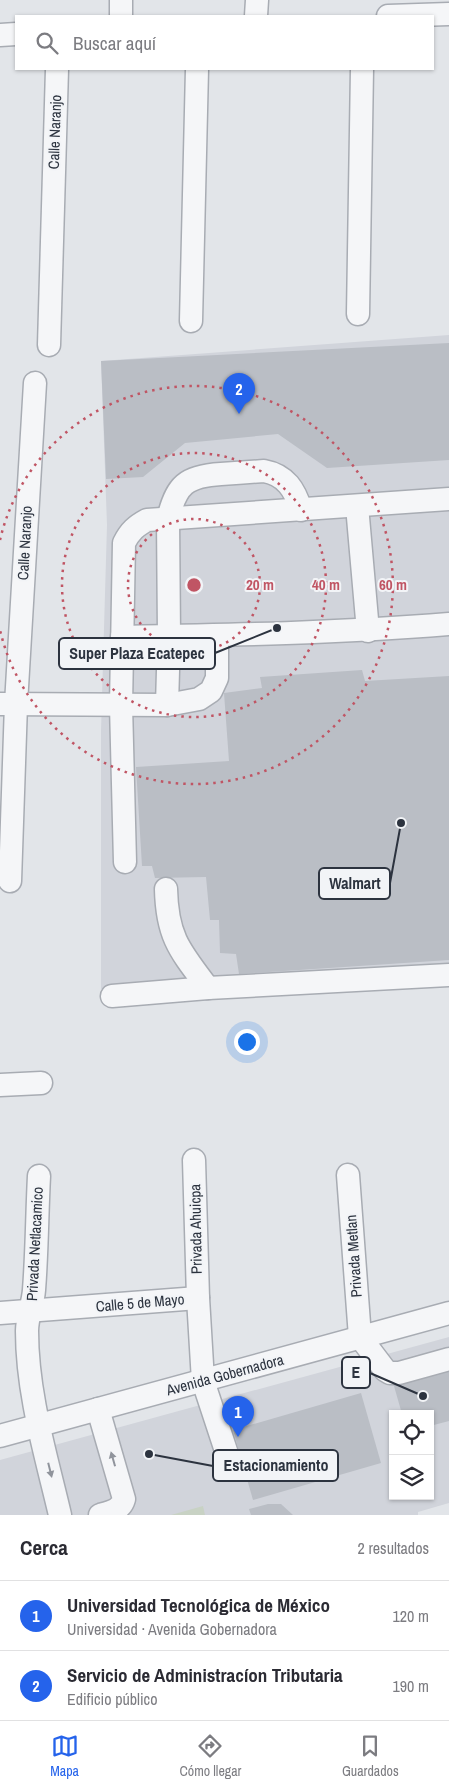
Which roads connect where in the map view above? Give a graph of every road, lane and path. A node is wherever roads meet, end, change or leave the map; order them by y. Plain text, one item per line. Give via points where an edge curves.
1 (121, 0) edge
2 (257, 0) edge
3 (391, 0) edge
4 (449, 14) edge
5 (121, 15) edge
6 (256, 15) edge
7 (390, 15) edge
8 (420, 15) edge
9 (15, 34) edge
10 (0, 35) edge
11 (56, 70) edge
12 (197, 70) edge
13 (362, 70) edge
14 (358, 314) dead end
15 (191, 321) dead end
16 (49, 345) dead end
17 (35, 383) dead end
18 (449, 499) edge
19 (357, 506) junction
20 (301, 510) junction
21 (168, 519) junction
22 (449, 624) edge
23 (368, 631) junction
24 (169, 636) junction
25 (217, 636) junction
26 (122, 637) junction
27 (8, 704) edge
28 (112, 705) junction
29 (167, 705) junction
30 (125, 862) dead end
31 (10, 880) dead end
32 (166, 890) dead end
33 (449, 975) edge
34 (208, 988) junction
35 (112, 996) dead end
36 (41, 1083) dead end
37 (0, 1085) edge
38 (194, 1160) dead end
39 (348, 1175) dead end
40 (39, 1176) dead end
41 (198, 1298) junction
42 (30, 1312) junction
43 (449, 1313) edge
44 (0, 1314) edge
45 (360, 1338) junction
46 (449, 1359) edge
47 (203, 1381) junction
48 (98, 1409) junction
49 (38, 1426) junction
50 (0, 1436) edge
51 (230, 1463) dead end
52 (60, 1515) edge
53 (100, 1515) edge

1 - 5 street
2 - 6 street
3 - 7 street
4 - 8 street
9 - 10 street
11 - 16 street, Calle Naranjo
12 - 15 street
13 - 14 street
17 - 27 street, Calle Naranjo
18 - 19 street
19 - 20 street
19 - 23 street
20 - 21 street
20 - 21 street via 289,484 273,472 264,471 192,478 178,492
21 - 24 street
21 - 26 street via 147,520 136,526 124,542
22 - 23 street
23 - 25 street
24 - 25 street
24 - 26 street
24 - 29 street
25 - 29 street via 217,678 211,691 199,699
26 - 28 street
27 - 28 street
27 - 31 street, Calle Naranjo via 16,743
28 - 29 street
28 - 30 street
32 - 34 street via 167,912 174,938 183,956
33 - 34 street
34 - 35 street
36 - 37 street
38 - 41 street, Privada Ahuicpa
39 - 45 street, Privada Metlan
40 - 42 street, Privada Netlacamico via 34,1290
41 - 42 street, Calle 5 de Mayo
41 - 47 street, Calle 5 de Mayo
42 - 44 street, Calle 5 de Mayo
42 - 49 street, Privada Netlacamico via 27,1331 29,1364
43 - 45 street, Avenida Gobernadora
45 - 46 street via 390,1374
45 - 47 street, Avenida Gobernadora
47 - 48 street, Avenida Gobernadora
47 - 51 street, Calle 5 de Mayo
48 - 49 street, Avenida Gobernadora
53 -> 48 street via 116,1510 124,1499
49 - 50 street, Avenida Gobernadora
49 -> 52 street, Privada Netlacamico

